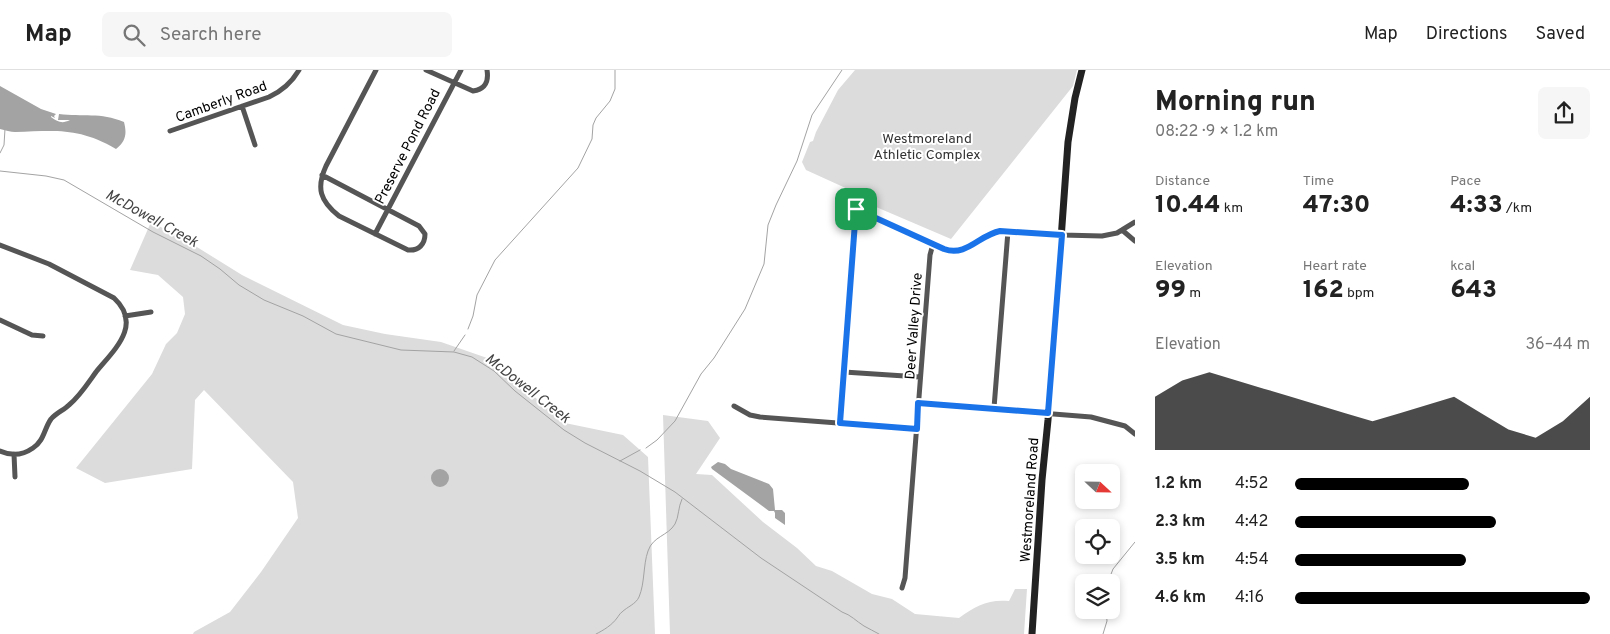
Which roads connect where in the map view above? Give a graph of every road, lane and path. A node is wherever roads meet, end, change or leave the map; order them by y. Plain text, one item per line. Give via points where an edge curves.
1 (299, 70) edge
2 (376, 70) edge
3 (426, 70) edge
4 (461, 70) edge
5 (487, 70) edge
6 (1082, 70) edge
7 (453, 82) junction
8 (242, 106) junction
9 (170, 131) dead end
10 (255, 145) dead end
11 (322, 175) junction
12 (840, 202) dead end
13 (388, 209) junction
14 (856, 209) junction
15 (1135, 222) edge
16 (1122, 230) junction
17 (1008, 231) junction
18 (375, 234) junction
19 (1062, 235) junction
20 (1135, 241) edge
21 (933, 244) junction
22 (0, 245) edge
23 (151, 312) dead end
24 (125, 316) junction
25 (0, 320) edge
26 (43, 336) dead end
27 (844, 372) junction
28 (920, 377) junction
29 (918, 403) junction
30 (734, 406) dead end
31 (994, 408) junction
32 (1048, 413) junction
33 (840, 423) junction
34 (917, 429) junction
35 (1135, 434) edge
36 (0, 451) edge
37 (14, 454) junction
38 (15, 477) dead end
39 (902, 588) dead end
40 (1032, 634) edge

1 - 8 street, Camberly Road via 281,91
2 - 11 street
3 - 7 street
4 - 7 street, Preserve Pond Road
5 - 7 street via 486,85 479,90 472,91
6 - 19 street, Westmoreland Road via 1071,118
7 - 13 street, Preserve Pond Road
8 - 9 street, Camberly Road
8 - 10 street
11 - 13 street
11 - 18 street via 320,190 331,210
12 - 14 street
13 - 18 street, Preserve Pond Road
13 - 18 street via 419,226 425,234 423,243 417,249 408,250
14 - 21 street
14 - 27 street
15 - 16 street
16 - 19 street via 1102,236
16 - 20 street
17 - 19 street
17 - 21 street via 996,232 959,251 949,251
17 - 31 street
19 - 32 street, Westmoreland Road
21 - 28 street, Deer Valley Drive
22 - 24 street via 49,264 114,298
23 - 24 street
24 - 37 street via 123,338 75,399 51,420 39,442 26,452
25 - 26 street via 32,335
27 - 28 street
27 - 33 street
28 - 29 street, Deer Valley Drive
29 - 31 street
29 - 34 street, Deer Valley Drive
30 - 33 street via 760,417
31 - 32 street
32 - 35 street via 1091,417 1125,426
32 - 40 street, Westmoreland Road
33 - 34 street
34 - 39 street, Deer Valley Drive via 906,578
36 - 37 street
37 - 38 street

